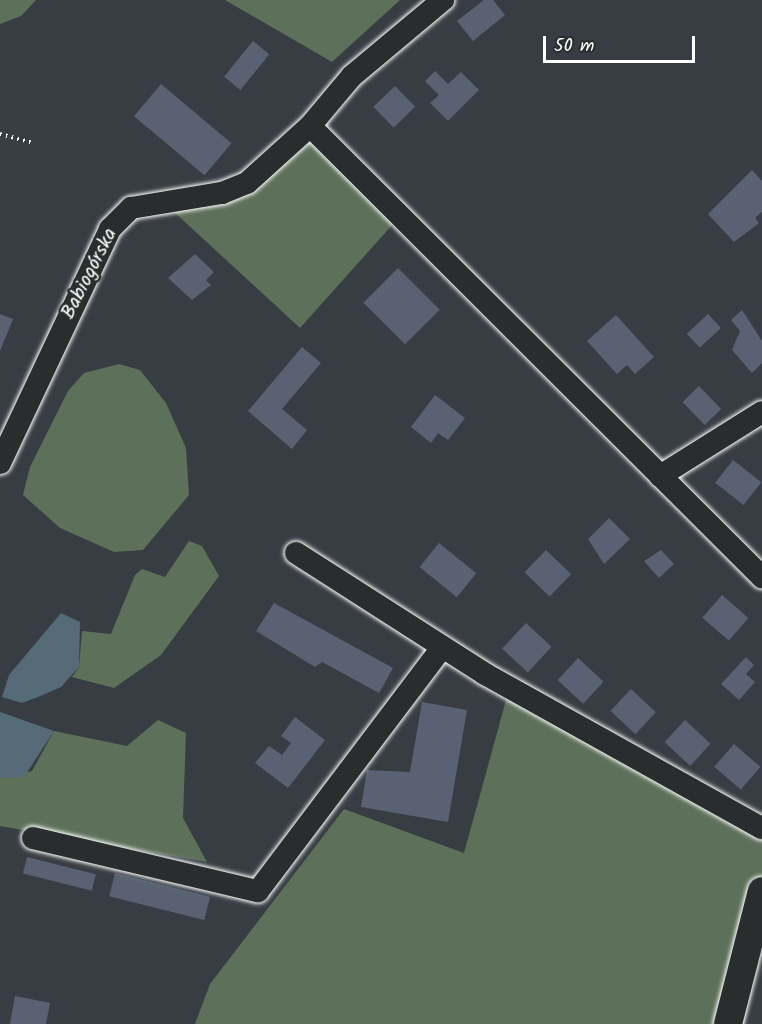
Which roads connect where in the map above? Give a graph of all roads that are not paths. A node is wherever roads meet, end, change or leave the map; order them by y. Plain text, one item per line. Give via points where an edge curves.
1 (443, 0) edge
2 (310, 126) junction
3 (762, 412) edge
4 (0, 463) edge
5 (660, 476) junction
6 (296, 553) dead end
7 (762, 577) edge
8 (442, 648) junction
9 (762, 828) edge
10 (33, 838) dead end
11 (762, 891) edge
12 (728, 1024) edge

1 - 2 street, Babiogórska via 352,76
2 - 4 street, Babiogórska via 247,183 222,193 131,208 110,229
2 - 5 street
3 - 5 street
5 - 7 street
6 - 8 street
8 - 9 street
8 - 10 street via 258,891
11 - 12 street

